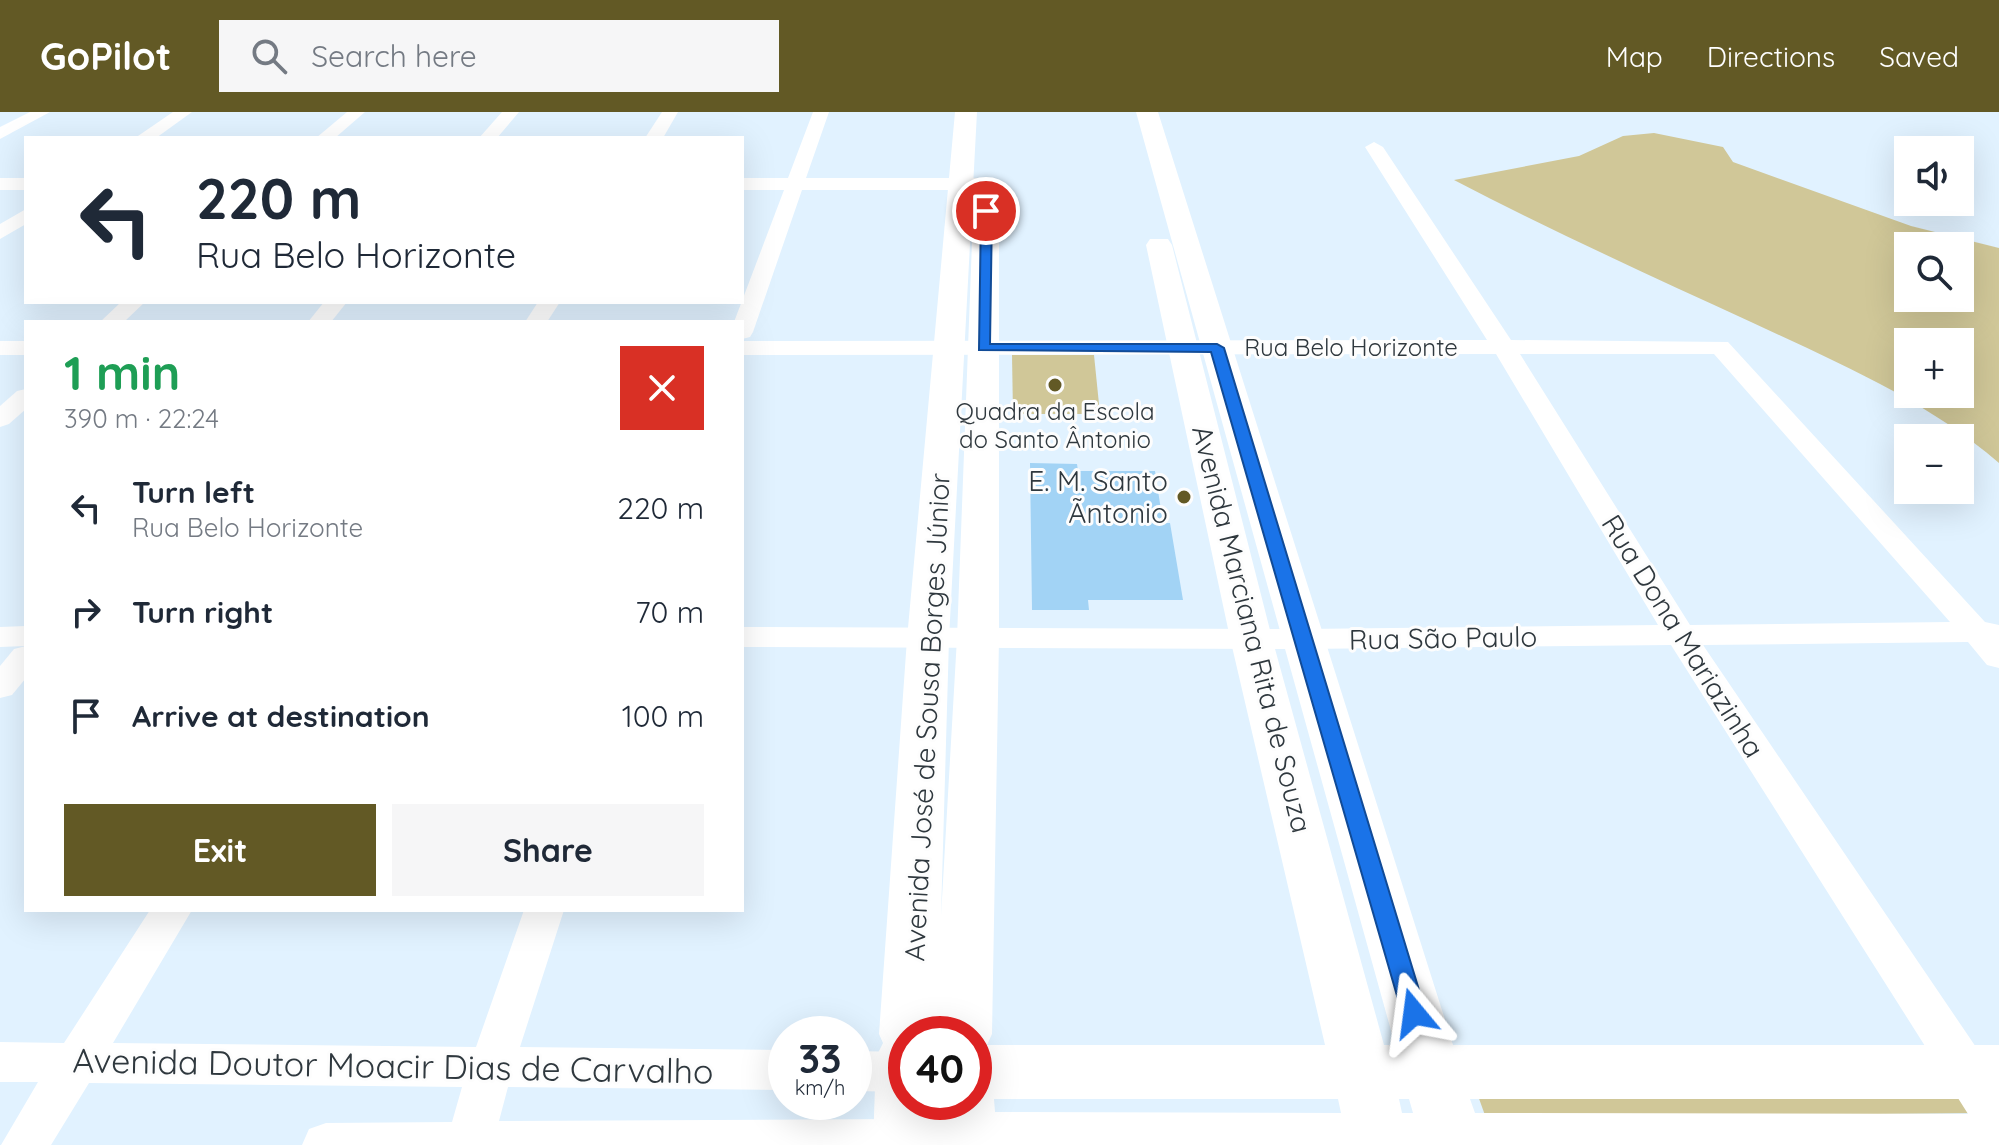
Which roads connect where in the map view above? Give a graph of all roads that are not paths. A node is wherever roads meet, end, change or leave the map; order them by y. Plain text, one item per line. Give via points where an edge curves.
1 (42, 112) edge
2 (184, 112) edge
3 (357, 112) edge
4 (511, 112) edge
5 (670, 112) edge
6 (821, 112) edge
7 (966, 112) edge
8 (988, 112) edge
9 (1126, 112) edge
10 (1147, 112) edge
11 (0, 134) edge
12 (147, 136) edge
13 (327, 136) edge
14 (490, 136) edge
15 (655, 136) edge
16 (1374, 147) dead end
17 (0, 184) edge
18 (24, 184) edge
19 (744, 184) edge
20 (796, 184) junction
21 (974, 184) junction
22 (24, 216) edge
23 (0, 233) edge
24 (132, 304) edge
25 (334, 304) edge
26 (113, 320) edge
27 (321, 320) edge
28 (744, 327) edge
29 (0, 348) edge
30 (24, 348) edge
31 (744, 348) edge
32 (967, 348) junction
33 (1200, 348) junction
34 (1504, 348) junction
35 (24, 398) edge
36 (0, 419) edge
37 (1220, 422) junction
38 (1988, 632) edge
39 (24, 636) edge
40 (1681, 636) junction
41 (0, 637) edge
42 (744, 637) edge
43 (978, 638) junction
44 (1251, 638) junction
45 (928, 639) junction
46 (1303, 639) junction
47 (1999, 657) edge
48 (24, 659) edge
49 (0, 687) edge
50 (171, 912) edge
51 (543, 912) edge
52 (899, 1016) edge
53 (964, 1016) edge
54 (0, 1062) edge
55 (77, 1062) junction
56 (491, 1067) junction
57 (768, 1070) edge
58 (1362, 1070) junction
59 (1431, 1071) junction
60 (992, 1072) edge
61 (1983, 1072) edge
62 (900, 1120) edge
63 (1999, 1121) edge
64 (964, 1129) edge
65 (902, 1143) edge
66 (1380, 1143) edge
67 (1452, 1143) edge
68 (1999, 1143) edge
69 (469, 1144) edge
70 (25, 1145) edge
71 (326, 1145) edge

1 - 11 street
2 - 12 street
3 - 13 street
4 - 14 street
5 - 15 street
6 - 20 street
7 - 21 street, Avenida José de Sousa Borges Júnior
8 - 21 street, Avenida José de Sousa Borges Júnior
9 - 33 street, Avenida Marciana Rita de Souza
10 - 33 street, Avenida Marciana Rita de Souza
16 - 34 street, Rua Dona Mariazinha
17 - 18 street
19 - 20 street
20 - 21 street
20 - 28 street
21 - 32 street, Avenida José de Sousa Borges Júnior
22 - 23 street
24 - 26 street
25 - 27 street
29 - 30 street
31 - 32 street, Rua Belo Horizonte
32 - 33 street, Rua Belo Horizonte
32 - 43 street, Avenida José de Sousa Borges Júnior
32 - 45 street, Avenida José de Sousa Borges Júnior
33 - 34 street, Rua Belo Horizonte
33 - 37 street, Avenida Marciana Rita de Souza
34 - 38 street, Rua Belo Horizonte via 1720,347
34 - 40 street, Rua Dona Mariazinha
35 - 36 street
37 - 44 street, Avenida Marciana Rita de Souza
37 - 46 street, Avenida Marciana Rita de Souza
38 - 40 street, Rua São Paulo
38 - 47 street
39 - 41 street
40 - 46 street, Rua São Paulo
40 - 61 street, Rua Dona Mariazinha
42 - 45 street, Rua São Paulo
43 - 44 street, Rua São Paulo
43 - 45 street, Rua São Paulo
43 - 53 street, Avenida José de Sousa Borges Júnior
44 - 46 street, Rua São Paulo
44 - 58 street, Avenida Marciana Rita de Souza
45 - 52 street, Avenida José de Sousa Borges Júnior
46 - 59 street, Avenida Marciana Rita de Souza
48 - 49 street
50 - 55 street
51 - 56 street
54 - 55 street, Avenida Doutor Moacir Dias de Carvalho
55 - 56 street, Avenida Doutor Moacir Dias de Carvalho
55 - 70 street
56 - 57 street, Avenida Doutor Moacir Dias de Carvalho
56 - 69 street
58 - 59 street
58 - 60 street
58 - 66 street, Avenida Marciana Rita de Souza
59 - 61 street
59 - 67 street, Avenida Marciana Rita de Souza
61 - 63 street, Rua Dona Mariazinha
62 - 65 street, Avenida José de Sousa Borges Júnior
64 - 65 street
64 - 66 street
65 - 69 street
66 - 67 street
67 - 68 street
69 - 71 street

